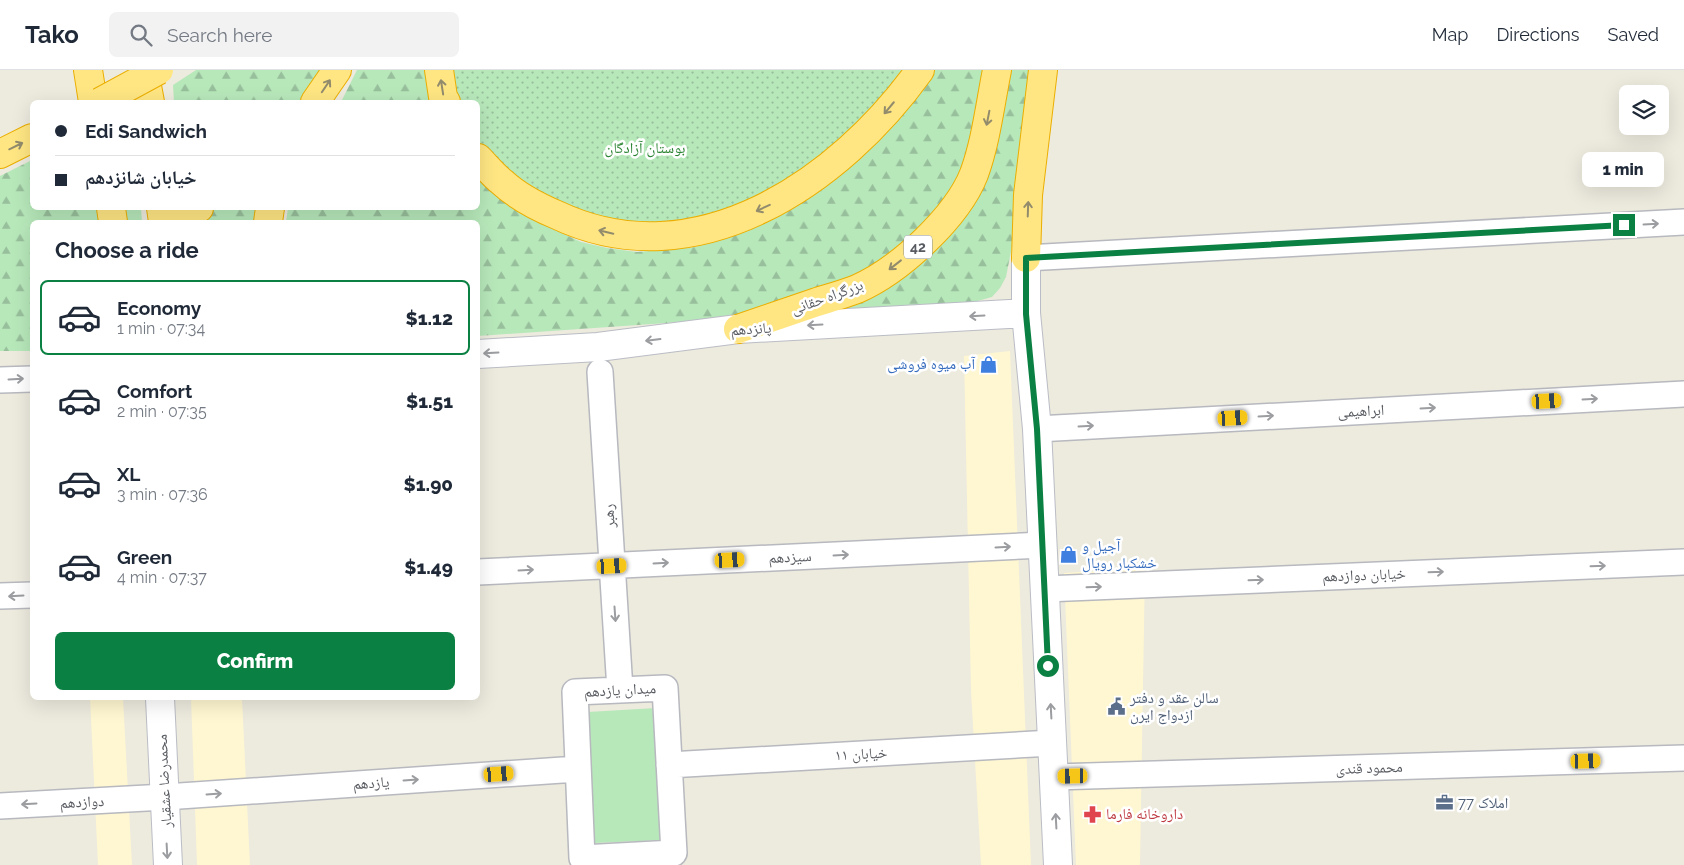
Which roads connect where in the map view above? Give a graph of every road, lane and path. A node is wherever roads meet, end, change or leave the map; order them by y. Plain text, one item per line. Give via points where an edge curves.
1 (88, 70) edge
2 (144, 70) edge
3 (159, 70) edge
4 (337, 70) edge
5 (439, 70) edge
6 (920, 70) edge
7 (997, 70) edge
8 (1043, 70) edge
9 (93, 100) edge
10 (104, 100) edge
11 (150, 100) edge
12 (316, 100) edge
13 (445, 100) edge
14 (30, 139) edge
15 (0, 154) edge
16 (480, 160) edge
17 (196, 210) edge
18 (184, 220) edge
19 (1684, 222) edge
20 (1026, 258) junction
21 (1026, 314) junction
22 (738, 329) junction
23 (480, 354) edge
24 (600, 372) dead end
25 (30, 378) edge
26 (0, 380) edge
27 (1684, 394) edge
28 (1037, 429) junction
29 (1043, 545) junction
30 (1684, 562) edge
31 (612, 566) junction
32 (480, 572) edge
33 (1045, 589) junction
34 (30, 595) edge
35 (0, 596) edge
36 (620, 690) junction
37 (160, 700) edge
38 (1052, 743) junction
39 (1684, 758) edge
40 (669, 765) junction
41 (577, 769) junction
42 (1054, 777) junction
43 (165, 797) junction
44 (0, 806) edge
45 (628, 860) edge
46 (168, 865) edge
47 (1058, 865) edge

1 - 9 highway
2 - 11 highway
3 - 10 highway, bridge
12 -> 4 highway
13 -> 5 highway
6 -> 16 highway via 884,114 843,156 816,176 781,200 734,222 700,232 634,237 576,224 540,208 503,183
7 -> 22 highway, بزرگراه حقانی / 42 via 983,143 973,175 943,222 921,245 857,289
20 -> 8 highway via 1028,195
15 -> 14 highway
17 - 18 highway
20 -> 19 street
20 - 21 main road
21 -> 22 main road, پانزدهم
21 - 28 main road
22 -> 23 main road, پانزدهم via 598,347
24 - 31 street, رهبر
26 -> 25 street
28 -> 27 street, ابراهیمی
28 - 29 main road
31 -> 29 street, سیزدهم
29 - 33 main road
33 -> 30 street, خیابان دوازدهم
32 -> 31 street, سیزدهم
31 -> 36 street, رهبر
38 -> 33 main road
34 -> 35 street
36 - 40 street, میدان یازدهم via 665,688
36 - 41 street, میدان یازدهم via 575,692
37 - 43 main road, محمدرضا عشقیار
38 - 40 street, خیابان ۱۱
38 - 42 main road
39 - 42 street, محمود قندی
40 - 45 street, میدان یازدهم via 674,854
43 -> 41 street, یازدهم
41 - 45 street, میدان یازدهم via 582,858
47 -> 42 main road
43 -> 44 street, دوازدهم
43 -> 46 main road, محمدرضا عشقیار

